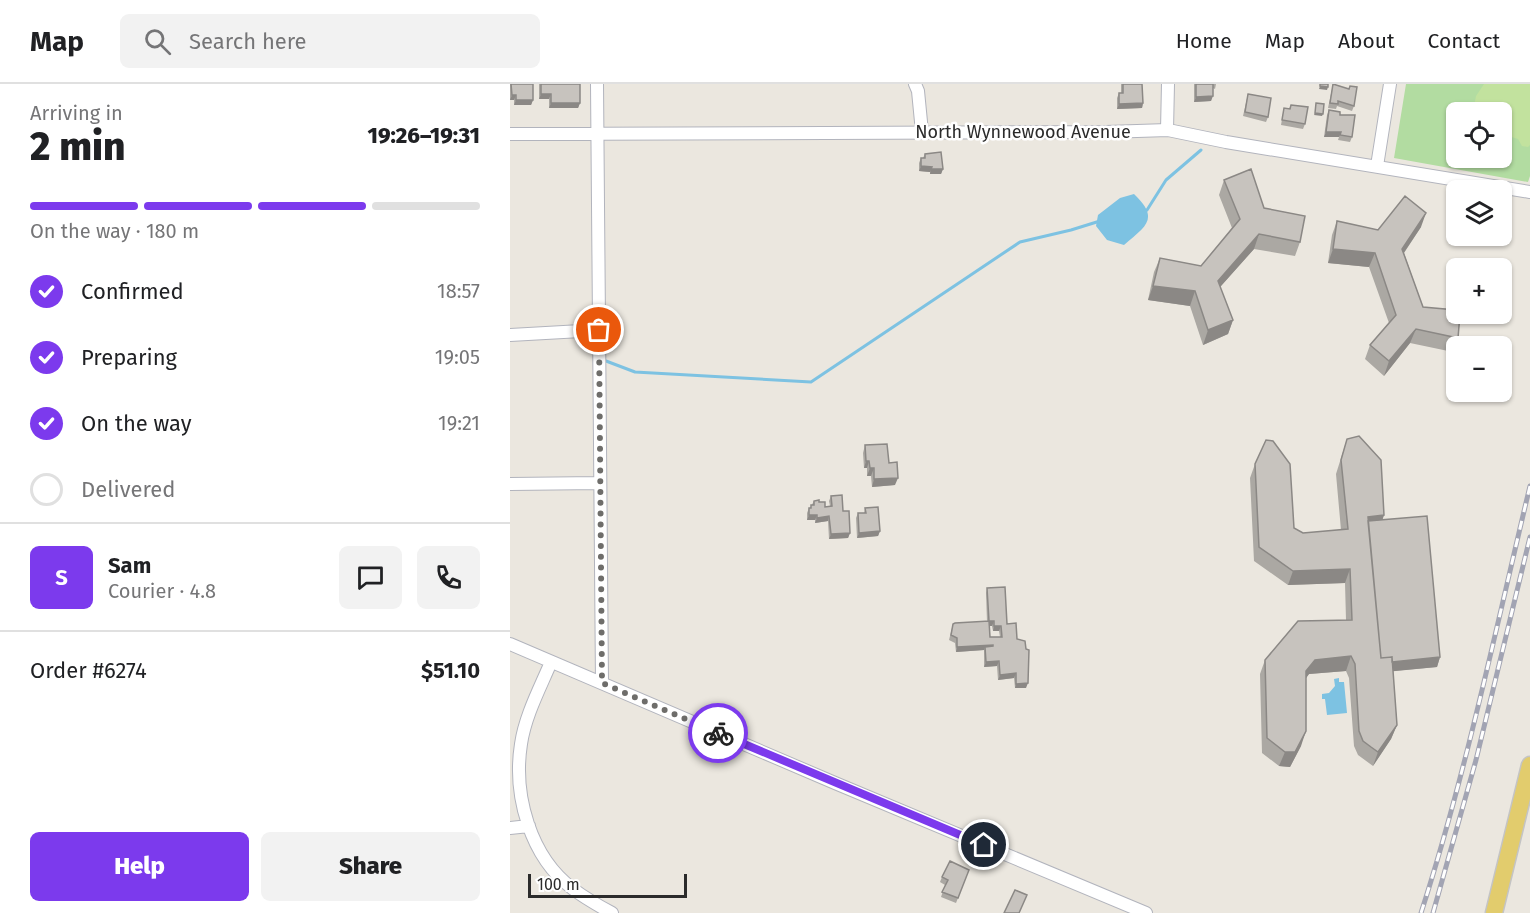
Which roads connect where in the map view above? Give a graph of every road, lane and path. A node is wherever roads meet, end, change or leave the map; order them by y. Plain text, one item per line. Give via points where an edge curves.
1 (597, 84) edge
2 (915, 84) edge
3 (1167, 84) edge
4 (1390, 84) edge
5 (1167, 130) junction
6 (597, 132) junction
7 (922, 132) junction
8 (510, 134) edge
9 (1377, 166) junction
10 (1530, 192) edge
11 (599, 330) junction
12 (510, 335) edge
13 (599, 483) junction
14 (510, 484) edge
15 (510, 644) edge
16 (551, 662) junction
17 (602, 683) junction
18 (1530, 765) edge
19 (1524, 819) edge
20 (529, 826) junction
21 (510, 828) edge
22 (590, 901) junction
23 (584, 913) edge
24 (612, 913) edge
25 (1146, 913) edge
26 (1494, 913) edge

1 - 6 street
2 - 7 street
3 - 5 street
4 - 9 street
5 - 7 street, North Wynnewood Avenue
5 - 9 street, North Wynnewood Avenue
6 - 7 street, North Wynnewood Avenue
6 - 8 street, North Wynnewood Avenue
6 - 11 street
9 - 10 street, North Wynnewood Avenue
11 - 12 street
11 - 13 street
13 - 14 street
13 - 17 street
15 - 16 street
16 - 17 street
16 - 20 street via 521,742 520,798
17 - 25 street
18 - 19 main road
19 - 26 main road
20 - 21 street
20 - 22 street via 551,867
22 - 23 street
22 - 24 street

